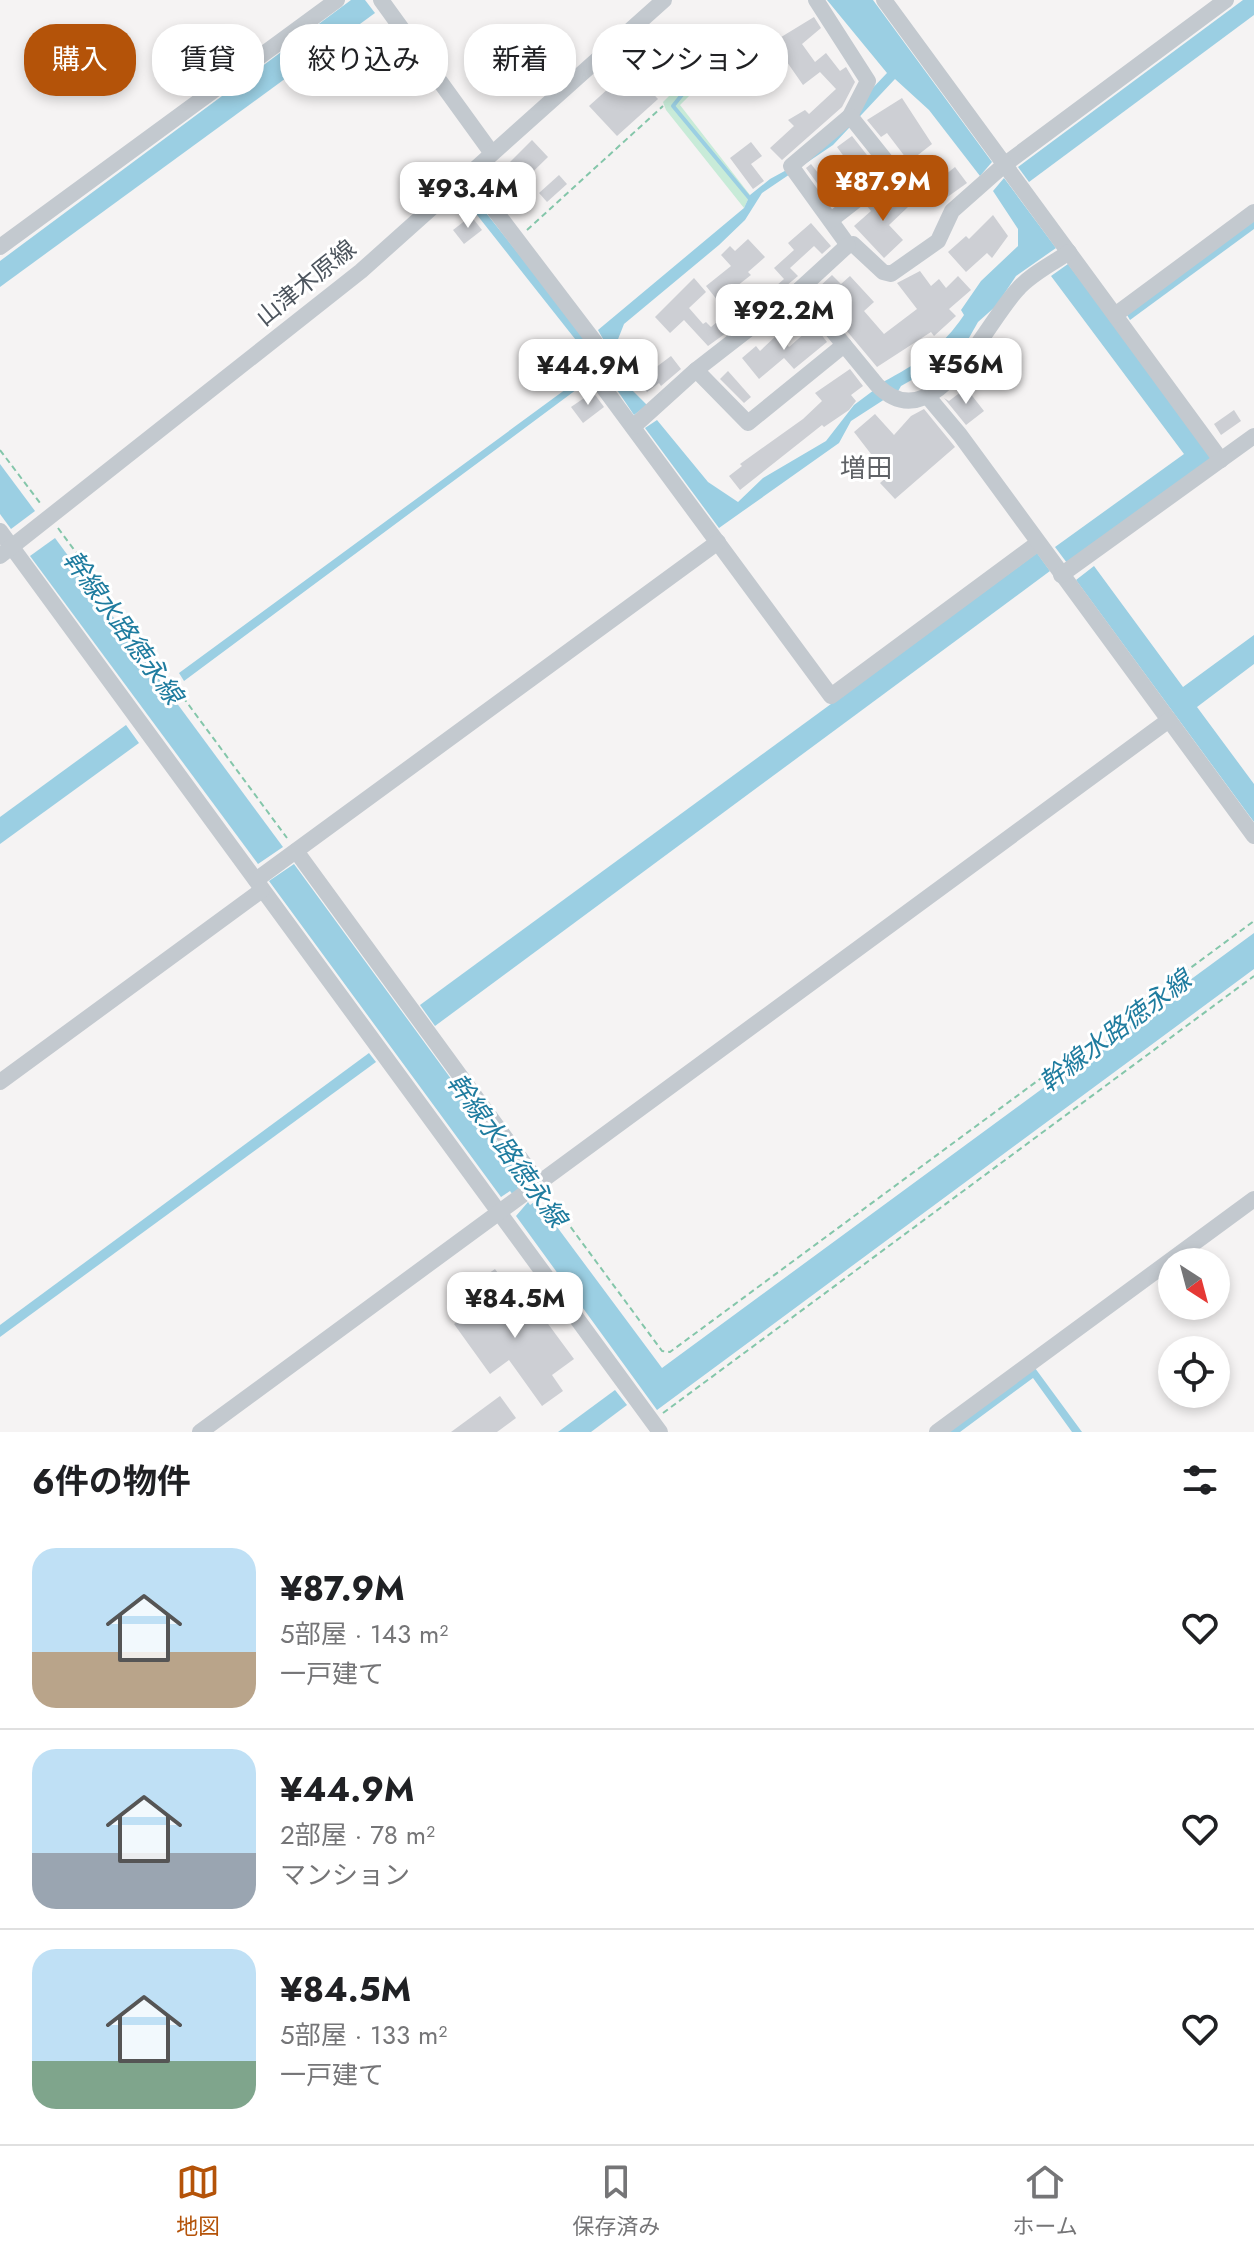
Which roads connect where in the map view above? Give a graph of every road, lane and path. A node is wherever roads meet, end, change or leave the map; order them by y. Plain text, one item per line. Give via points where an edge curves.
1 (337, 0) edge
2 (381, 0) edge
3 (664, 0) edge
4 (816, 0) edge
5 (884, 0) edge
6 (1226, 0) edge
7 (663, 106) dead end
8 (854, 120) junction
9 (491, 152) junction
10 (1004, 165) junction
11 (467, 174) junction
12 (1254, 212) edge
13 (831, 220) junction
14 (517, 239) junction
15 (848, 245) junction
16 (0, 247) edge
17 (1058, 260) junction
18 (799, 290) junction
19 (1115, 315) junction
20 (844, 345) junction
21 (696, 370) junction
22 (928, 397) junction
23 (633, 427) junction
24 (1254, 436) edge
25 (0, 450) edge
26 (1221, 460) junction
27 (44, 521) junction
28 (0, 531) edge
29 (718, 542) junction
30 (1038, 543) junction
31 (11, 547) edge
32 (1061, 575) junction
33 (1169, 720) junction
34 (1254, 836) edge
35 (273, 871) junction
36 (1254, 921) edge
37 (1254, 976) edge
38 (0, 1082) edge
39 (526, 1193) junction
40 (1254, 1199) edge
41 (498, 1213) junction
42 (656, 1427) edge
43 (200, 1432) edge
44 (937, 1432) edge

1 - 16 street
2 - 9 street
3 - 9 street, 山津木原線
4 - 8 street via 868,81
5 - 10 street
6 - 10 street
7 - 14 path
8 - 13 street via 793,171
8 - 13 street via 894,171
9 - 11 street, 山津木原線
10 - 15 street via 952,211 938,241 891,274
10 - 17 street
11 - 14 street
11 - 27 street, 山津木原線 via 349,281
12 - 19 street
13 - 15 street
14 - 23 street via 595,342 603,387
15 - 18 street
17 - 19 street
17 - 22 street via 1019,287 951,381
18 - 20 street
18 - 21 street
19 - 26 street
20 - 21 street via 748,423
20 - 22 street via 890,398
21 - 23 street
22 - 30 street
23 - 29 street
24 - 26 street
25 - 27 path
26 - 32 street
27 - 31 street, 山津木原線
27 - 35 path
28 - 31 street
29 - 30 street via 831,696
29 - 35 street
30 - 32 street
31 - 35 street
32 - 33 street
33 - 34 street
33 - 39 street
35 - 38 street
35 - 39 street
35 - 41 street
36 - 39 path via 670,1352 662,1351
37 - 42 path
39 - 41 street
40 - 44 street
41 - 42 street
41 - 43 street

